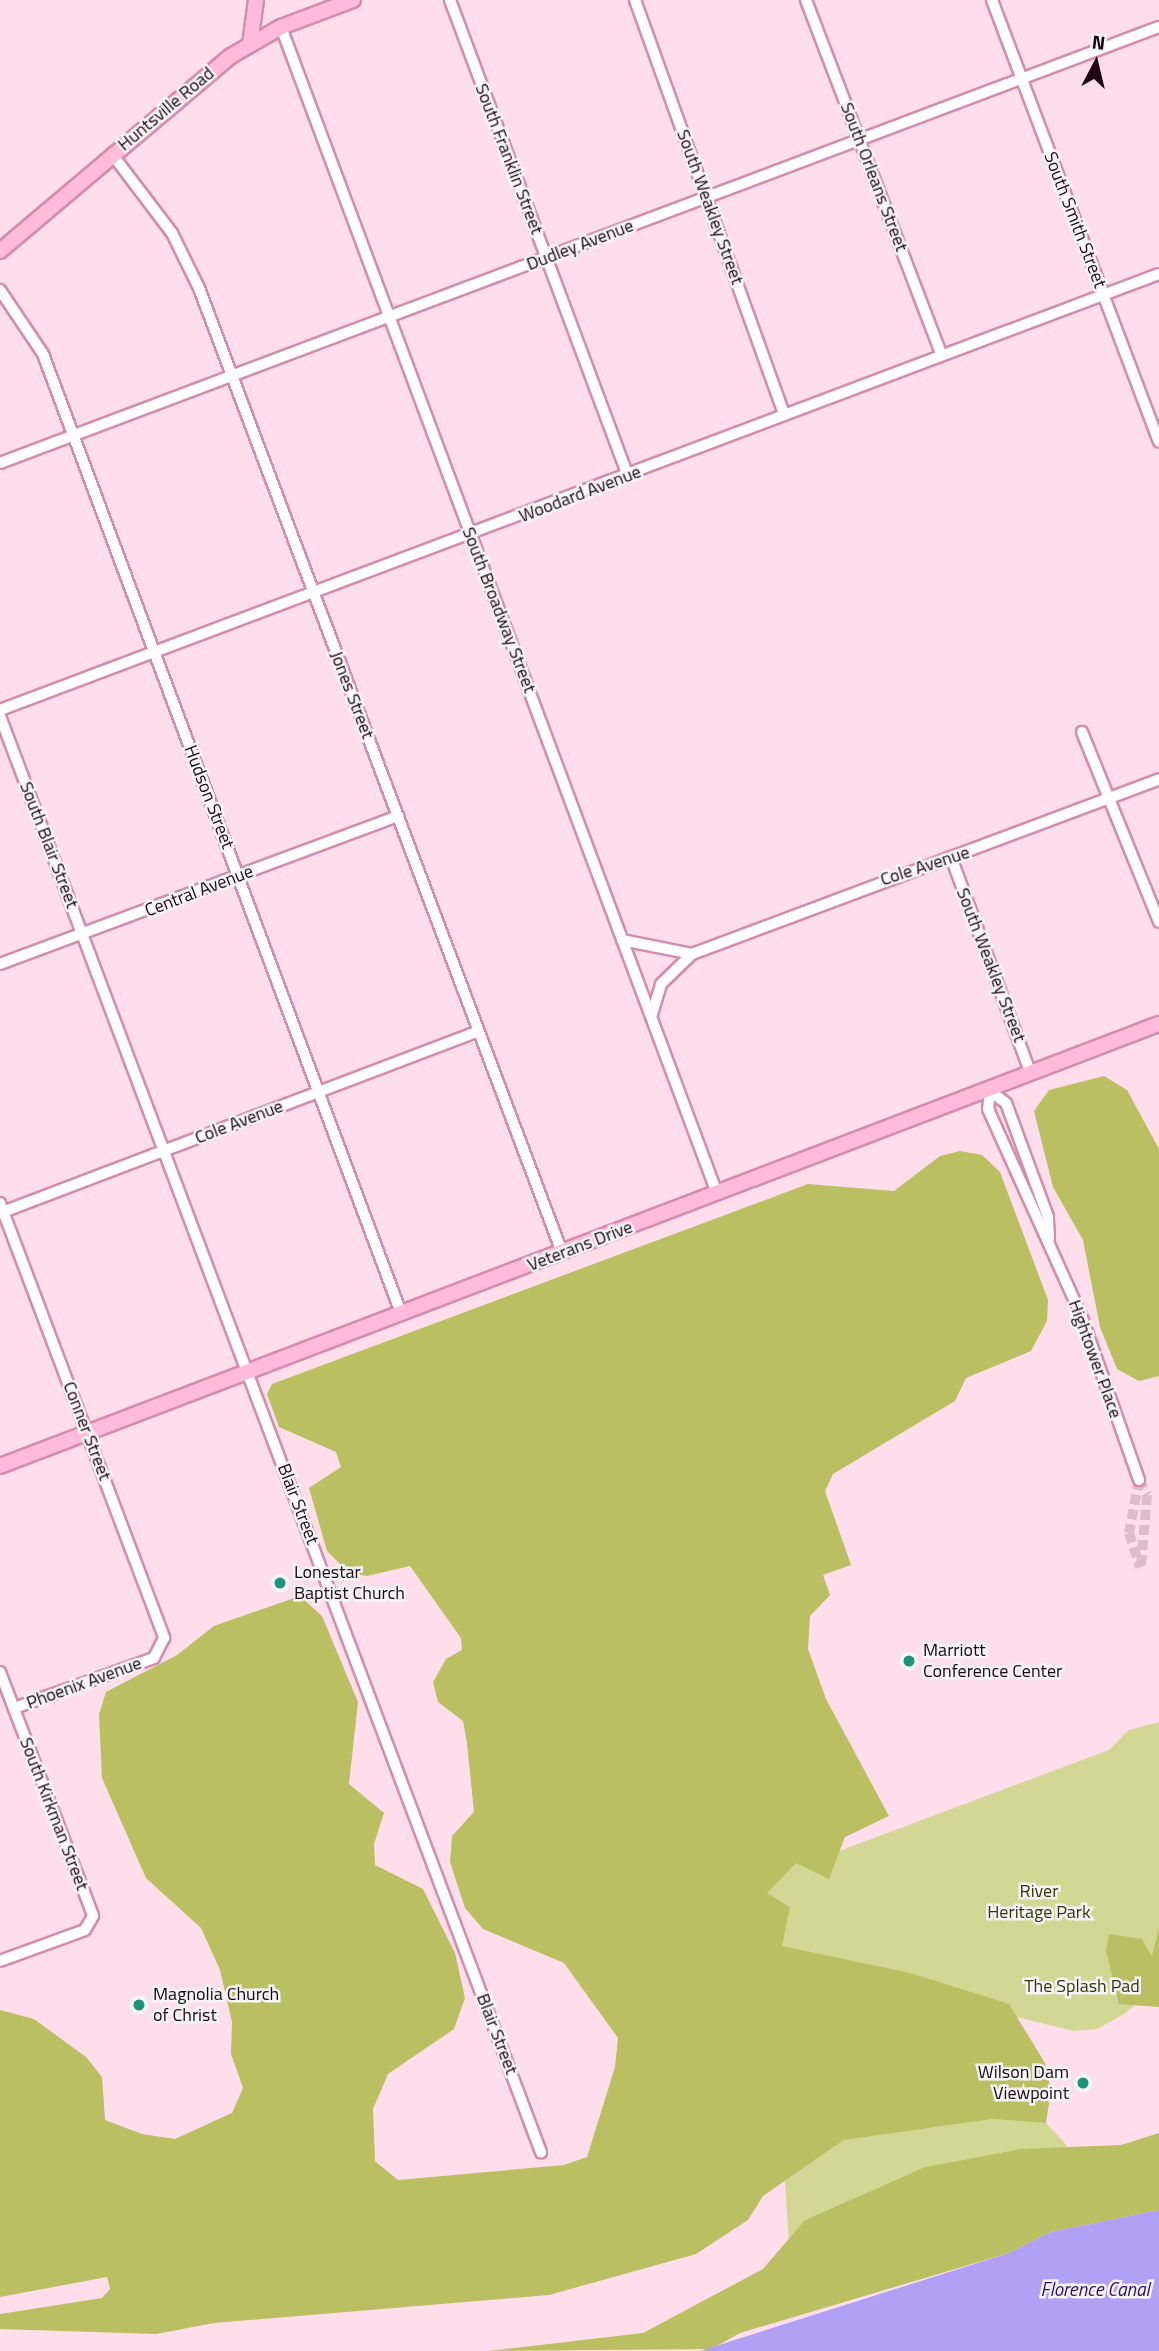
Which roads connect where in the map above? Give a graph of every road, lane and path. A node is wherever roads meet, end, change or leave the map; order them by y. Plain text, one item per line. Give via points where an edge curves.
1 (256, 0) edge
2 (353, 0) edge
3 (450, 0) edge
4 (635, 0) edge
5 (806, 0) edge
6 (992, 0) edge
7 (281, 27) junction
8 (1159, 27) edge
9 (250, 45) junction
10 (1022, 79) junction
11 (859, 139) junction
12 (113, 154) junction
13 (706, 197) junction
14 (0, 251) edge
15 (546, 258) junction
16 (1159, 274) edge
17 (0, 290) edge
18 (1103, 293) junction
19 (389, 317) junction
20 (941, 354) junction
21 (232, 376) junction
22 (784, 414) junction
23 (73, 436) junction
24 (1159, 441) edge
25 (0, 463) edge
26 (628, 476) junction
27 (471, 535) junction
28 (314, 592) junction
29 (155, 653) junction
30 (0, 710) edge
31 (0, 716) edge
32 (1082, 732) dead end
33 (1159, 779) edge
34 (1111, 799) junction
35 (398, 816) junction
36 (951, 857) junction
37 (238, 876) junction
38 (1159, 922) edge
39 (84, 934) junction
40 (622, 940) junction
41 (692, 954) junction
42 (0, 964) edge
43 (654, 1023) junction
44 (1159, 1024) edge
45 (479, 1031) junction
46 (1031, 1074) junction
47 (990, 1091) junction
48 (319, 1092) junction
49 (165, 1150) junction
50 (717, 1193) junction
51 (1, 1209) edge
52 (1048, 1239) junction
53 (562, 1252) junction
54 (401, 1313) junction
55 (248, 1371) junction
56 (87, 1432) junction
57 (0, 1466) edge
58 (1139, 1480) dead end
59 (154, 1658) joint
60 (0, 1672) edge
61 (14, 1708) junction
62 (0, 1961) edge
63 (541, 2152) dead end

1 - 9 main road
2 - 7 main road, Huntsville Road
3 - 15 street, South Franklin Street
4 - 13 street, South Weakley Street
5 - 11 street, South Orleans Street
6 - 10 street, South Smith Street
7 - 9 main road, Huntsville Road
7 - 19 street, South Broadway Street
8 - 10 street, Dudley Avenue
9 - 12 main road, Huntsville Road
10 - 11 street, Dudley Avenue
10 - 18 street, South Smith Street
11 - 13 street, Dudley Avenue
11 - 20 street, South Orleans Street
12 - 14 main road, Huntsville Road
12 - 21 street, Jones Street via 184,254
13 - 15 street, Dudley Avenue
13 - 22 street, South Weakley Street
15 - 19 street, Dudley Avenue
15 - 26 street, South Franklin Street
16 - 18 street, Woodard Avenue
17 - 23 street, Hudson Street via 26,321
18 - 20 street, Woodard Avenue
18 - 24 street, South Smith Street
19 - 21 street, Dudley Avenue
19 - 27 street, South Broadway Street
20 - 22 street, Woodard Avenue
21 - 23 street, Dudley Avenue
21 - 28 street, Jones Street
22 - 26 street, Woodard Avenue
23 - 25 street, Dudley Avenue
23 - 29 street, Hudson Street
26 - 27 street, Woodard Avenue
27 - 28 street, Woodard Avenue
27 - 40 street, South Broadway Street
28 - 29 street, Woodard Avenue
28 - 35 street, Jones Street
29 - 30 street, Woodard Avenue
29 - 37 street, Hudson Street
31 - 39 street, South Blair Street
32 - 34 street
33 - 34 street, Cole Avenue
34 - 36 street, Cole Avenue
34 - 38 street
35 - 37 street, Central Avenue
35 - 45 street, Jones Street
36 - 41 street, Cole Avenue
36 - 46 street, South Weakley Street
37 - 39 street, Central Avenue
37 - 48 street, Hudson Street
39 - 42 street, Central Avenue
39 - 49 street, Blair Street
40 - 41 street
40 - 43 street, South Broadway Street
41 - 43 street, Cole Avenue via 661,984 651,1007
43 - 50 street, South Broadway Street
44 - 46 main road, Veterans Drive
45 - 48 street, Cole Avenue
45 - 53 street, Jones Street
46 - 47 main road, Veterans Drive
47 - 50 main road, Veterans Drive
47 - 52 street, Hightower Place via 988,1109 1033,1220
47 - 52 street, Hightower Place via 1006,1103 1048,1217
48 - 49 street, Cole Avenue
48 - 54 street, Hudson Street
49 - 51 street, Cole Avenue
49 - 55 street, Blair Street
50 - 53 main road, Veterans Drive
51 - 56 street, Conner Street
52 - 58 street, Hightower Place
53 - 54 main road, Veterans Drive
54 - 55 main road, Veterans Drive
55 - 56 main road, Veterans Drive
55 - 63 street, Blair Street
56 - 57 main road, Veterans Drive
56 - 59 street, Conner Street via 155,1603 164,1637
59 - 61 street, Phoenix Avenue
60 - 61 street, South Kirkman Street
61 - 62 street, South Kirkman Street via 93,1916 85,1930

